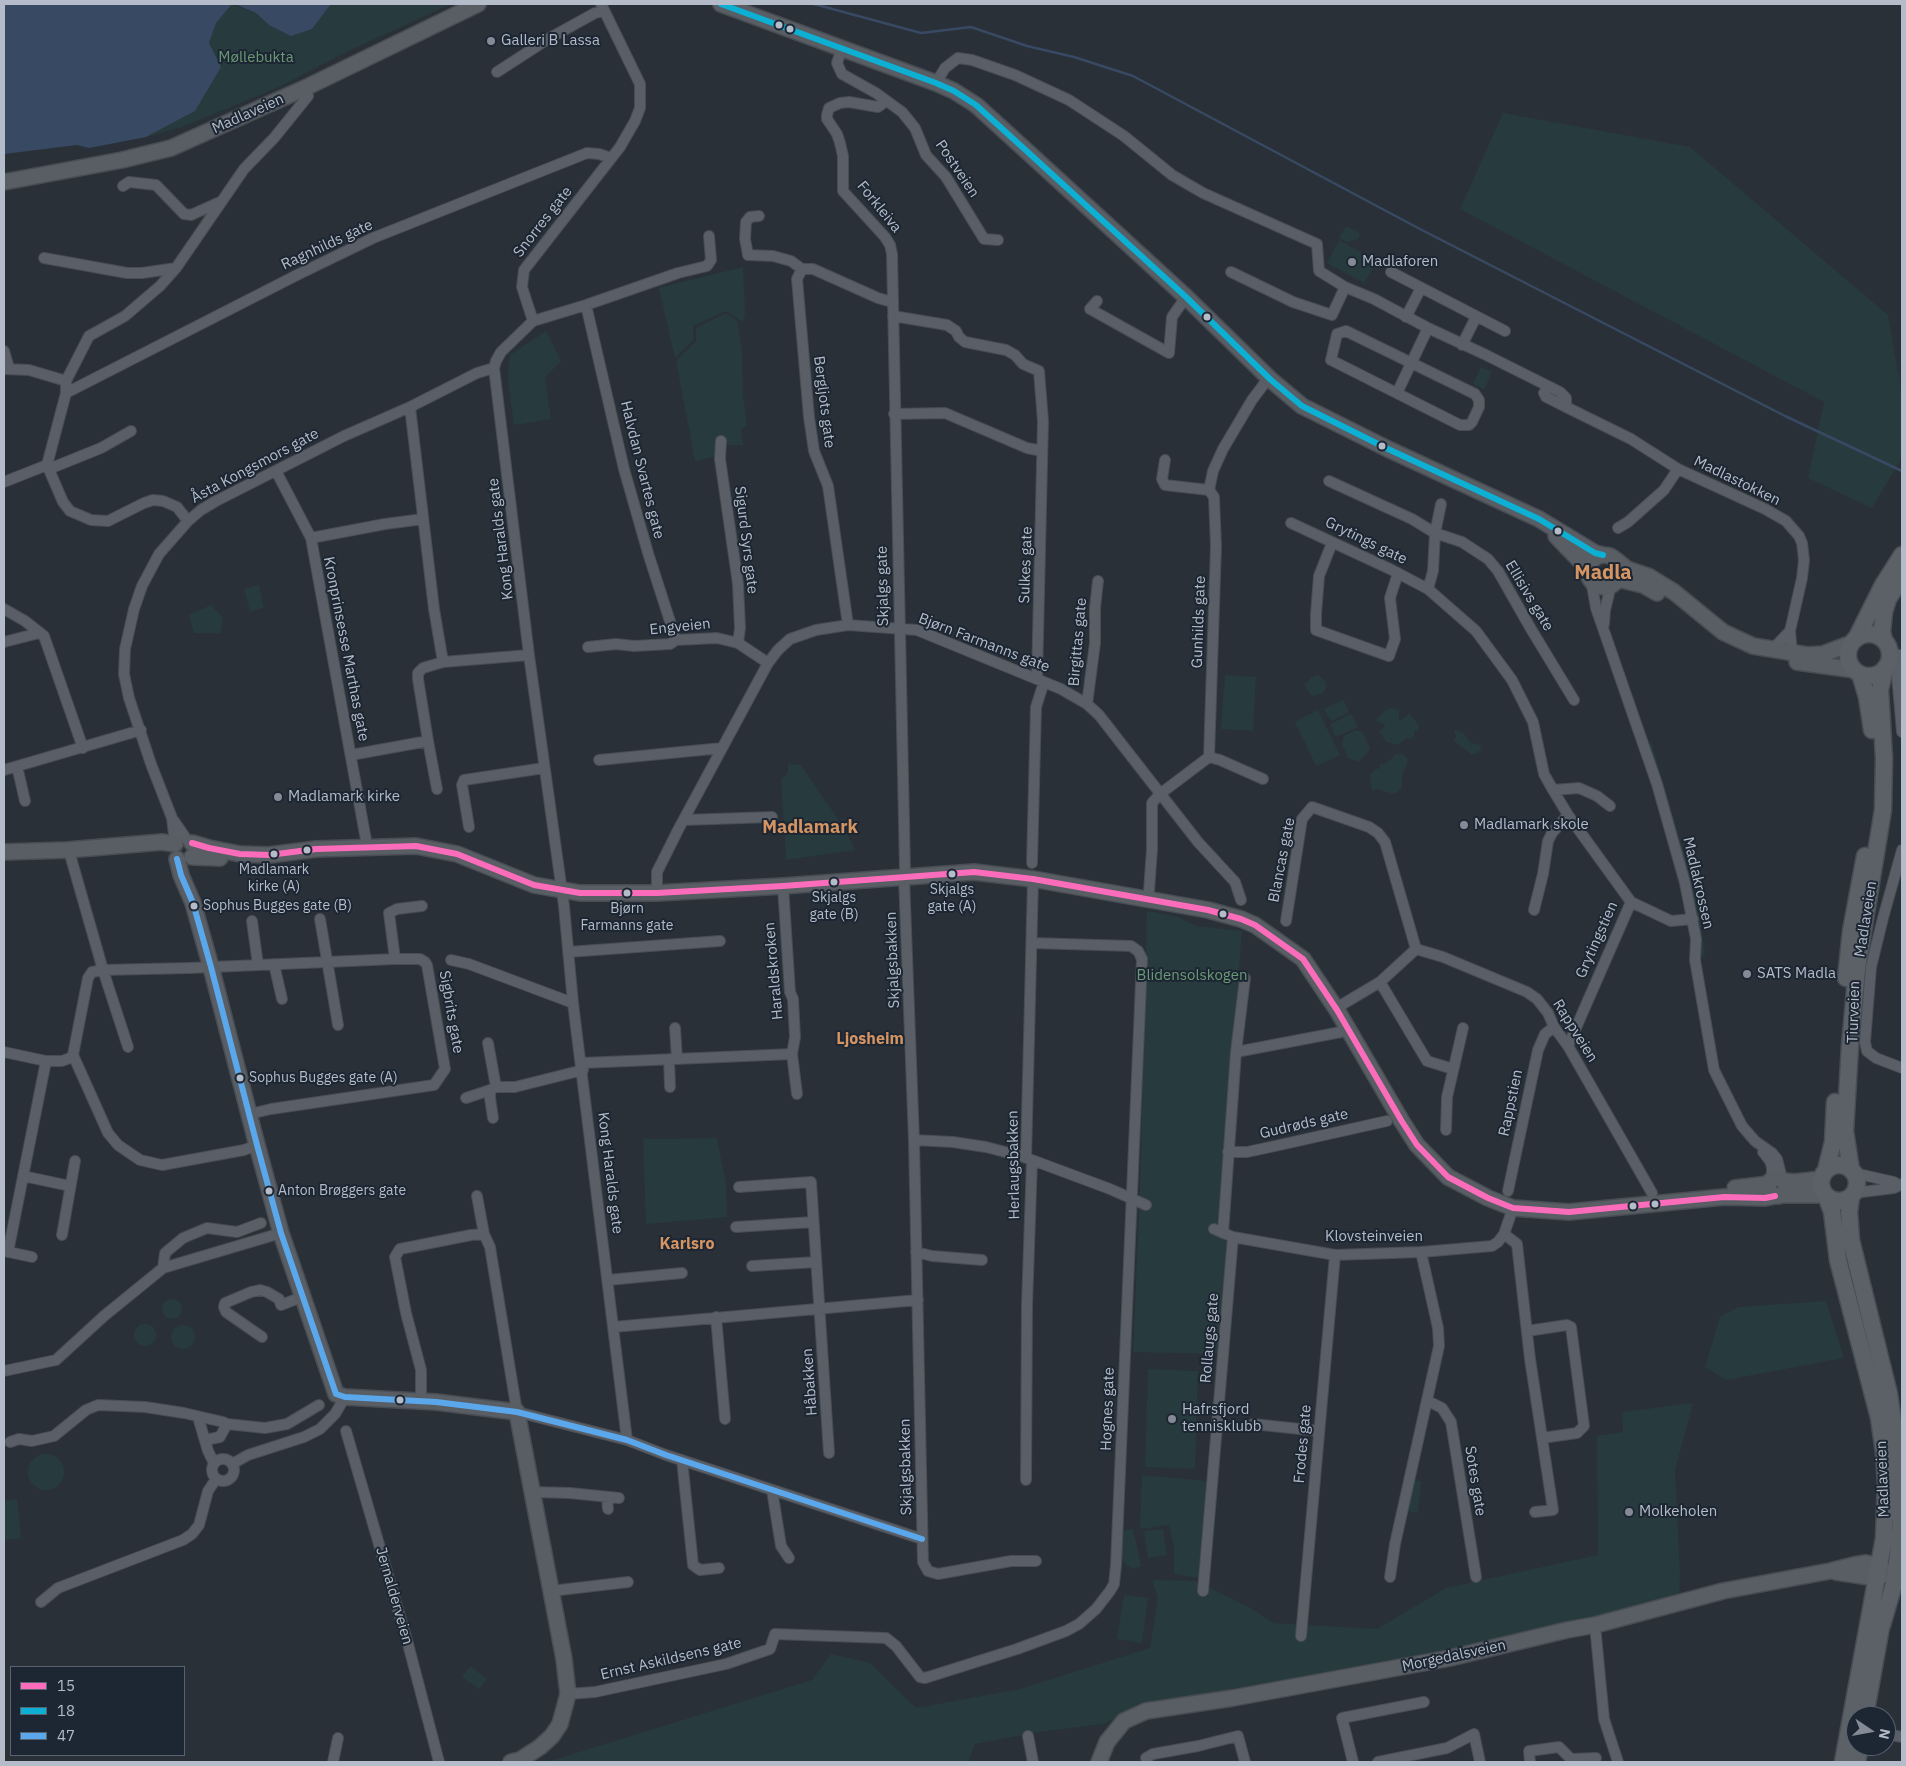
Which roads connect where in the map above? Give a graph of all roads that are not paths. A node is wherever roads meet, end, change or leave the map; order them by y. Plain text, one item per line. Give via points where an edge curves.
1 (478, 4) edge
2 (721, 4) edge
3 (604, 6) edge
4 (842, 48) junction
5 (497, 72) dead end
6 (936, 82) junction
7 (305, 88) junction
8 (886, 101) junction
9 (611, 158) junction
10 (4, 182) edge
11 (123, 186) dead end
12 (220, 202) junction
13 (759, 216) dead end
14 (709, 236) dead end
15 (998, 240) dead end
16 (44, 258) dead end
17 (176, 268) junction
18 (802, 270) junction
19 (1232, 272) dead end
20 (1391, 272) dead end
21 (1345, 287) junction
22 (1421, 288) junction
23 (1186, 297) junction
24 (1096, 301) dead end
25 (892, 302) junction
26 (586, 305) junction
27 (892, 316) junction
28 (1406, 317) junction
29 (1476, 317) junction
30 (533, 321) junction
31 (1428, 328) junction
32 (1505, 331) dead end
33 (1462, 345) junction
34 (4, 350) edge
35 (1412, 364) junction
36 (6, 368) edge
37 (494, 368) junction
38 (1271, 380) junction
39 (66, 381) junction
40 (66, 393) junction
41 (1397, 393) junction
42 (410, 407) junction
43 (894, 414) junction
44 (131, 431) dead end
45 (721, 441) dead end
46 (1042, 451) junction
47 (1165, 460) dead end
48 (48, 467) junction
49 (1678, 469) junction
50 (276, 471) junction
51 (1329, 481) dead end
52 (4, 482) edge
53 (1209, 490) junction
54 (1441, 504) dead end
55 (423, 519) junction
56 (1539, 519) junction
57 (188, 521) junction
58 (1291, 523) dead end
59 (1618, 528) dead end
60 (1435, 533) junction
61 (311, 538) junction
62 (1332, 543) junction
63 (1902, 556) edge
64 (1610, 557) junction
65 (1398, 573) junction
66 (1898, 573) edge
67 (1590, 577) junction
68 (1098, 582) dead end
69 (1615, 582) junction
70 (1428, 589) junction
71 (4, 609) edge
72 (848, 625) junction
73 (899, 628) junction
74 (1604, 630) junction
75 (1790, 631) junction
76 (39, 632) junction
77 (676, 640) junction
78 (1884, 640) junction
79 (1854, 641) junction
80 (4, 642) edge
81 (738, 643) junction
82 (588, 647) dead end
83 (1772, 650) junction
84 (1792, 652) junction
85 (1899, 654) dead end
86 (530, 655) junction
87 (443, 662) junction
88 (768, 663) junction
89 (1885, 668) junction
90 (1858, 672) junction
91 (1041, 680) junction
92 (1574, 700) dead end
93 (1088, 704) junction
94 (141, 730) junction
95 (1902, 732) edge
96 (428, 741) junction
97 (83, 748) junction
98 (722, 748) junction
99 (351, 755) junction
100 (1209, 757) junction
101 (599, 760) dead end
102 (17, 766) junction
103 (544, 768) junction
104 (4, 770) edge
105 (1262, 778) dead end
106 (437, 789) dead end
107 (1553, 790) junction
108 (1160, 794) junction
109 (26, 801) dead end
110 (1610, 806) dead end
111 (1568, 815) junction
112 (772, 817) dead end
113 (684, 820) junction
114 (469, 827) dead end
115 (370, 843) junction
116 (183, 850) junction
117 (1902, 850) edge
118 (4, 852) edge
119 (71, 858) dead end
120 (1032, 863) dead end
121 (904, 873) junction
122 (1898, 878) edge
123 (1033, 879) junction
124 (783, 886) junction
125 (561, 890) junction
126 (657, 893) junction
127 (1146, 899) junction
128 (1241, 900) dead end
129 (1630, 902) junction
130 (422, 906) dead end
131 (1534, 910) dead end
132 (320, 919) dead end
133 (1693, 919) junction
134 (252, 921) dead end
135 (1286, 921) dead end
136 (720, 941) dead end
137 (1032, 943) junction
138 (1416, 948) junction
139 (568, 952) junction
140 (394, 959) junction
141 (451, 960) dead end
142 (326, 962) junction
143 (274, 964) junction
144 (258, 965) junction
145 (211, 967) junction
146 (102, 970) junction
147 (1244, 978) dead end
148 (1380, 982) junction
149 (282, 999) dead end
150 (573, 1003) junction
151 (1337, 1010) junction
152 (338, 1025) dead end
153 (1554, 1027) junction
154 (675, 1028) dead end
155 (1463, 1028) dead end
156 (1341, 1032) dead end
157 (488, 1043) dead end
158 (1568, 1046) junction
159 (128, 1047) dead end
160 (4, 1052) edge
161 (1236, 1052) junction
162 (792, 1054) junction
163 (73, 1055) junction
164 (673, 1059) junction
165 (46, 1061) junction
166 (582, 1067) junction
167 (1902, 1068) edge
168 (1453, 1069) junction
169 (670, 1087) dead end
170 (493, 1088) junction
171 (797, 1094) dead end
172 (466, 1098) dead end
173 (250, 1114) junction
174 (493, 1118) dead end
175 (1387, 1120) dead end
176 (1446, 1130) dead end
177 (914, 1140) junction
178 (257, 1145) junction
179 (1228, 1152) junction
180 (1029, 1159) junction
181 (75, 1161) dead end
182 (1852, 1171) junction
183 (1824, 1175) junction
184 (23, 1176) junction
185 (1900, 1184) edge
186 (70, 1186) junction
187 (1777, 1186) junction
188 (739, 1188) dead end
189 (1508, 1192) dead end
190 (1852, 1195) junction
191 (477, 1196) dead end
192 (1826, 1196) junction
193 (1132, 1198) junction
194 (1654, 1198) junction
195 (1146, 1205) dead end
196 (1513, 1208) junction
197 (813, 1222) junction
198 (261, 1223) dead end
199 (736, 1227) dead end
200 (281, 1233) junction
201 (484, 1234) junction
202 (1504, 1234) junction
203 (62, 1235) dead end
204 (1233, 1236) junction
205 (6, 1251) edge
206 (916, 1252) junction
207 (1421, 1252) junction
208 (1334, 1255) junction
209 (32, 1257) dead end
210 (982, 1260) dead end
211 (816, 1262) junction
212 (752, 1266) dead end
213 (163, 1268) junction
214 (682, 1273) dead end
215 (608, 1280) junction
216 (302, 1297) junction
217 (918, 1300) junction
218 (819, 1309) junction
219 (716, 1317) junction
220 (613, 1326) junction
221 (1527, 1331) junction
222 (262, 1337) dead end
223 (4, 1371) edge
224 (340, 1396) junction
225 (421, 1401) junction
226 (1428, 1401) junction
227 (319, 1405) dead end
228 (518, 1412) junction
229 (198, 1417) junction
230 (724, 1418) dead end
231 (227, 1424) junction
232 (1253, 1424) dead end
233 (346, 1431) dead end
234 (1319, 1432) junction
235 (1542, 1438) junction
236 (205, 1440) junction
237 (627, 1440) junction
238 (10, 1442) dead end
239 (829, 1453) dead end
240 (682, 1460) junction
241 (214, 1463) junction
242 (232, 1464) junction
243 (216, 1479) junction
244 (1026, 1480) dead end
245 (1898, 1482) junction
246 (772, 1490) junction
247 (532, 1492) junction
248 (607, 1497) junction
249 (619, 1498) dead end
250 (608, 1510) dead end
251 (1535, 1512) dead end
252 (922, 1539) junction
253 (790, 1558) dead end
254 (1036, 1561) dead end
255 (719, 1568) dead end
256 (1881, 1572) junction
257 (1390, 1577) dead end
258 (1476, 1577) dead end
259 (628, 1582) dead end
260 (551, 1591) junction
261 (1203, 1591) dead end
262 (41, 1602) dead end
263 (1595, 1625) junction
264 (1882, 1625) junction
265 (1301, 1636) dead end
266 (773, 1641) joint
267 (568, 1694) junction
268 (1424, 1702) dead end
269 (1867, 1706) edge
270 (1028, 1736) dead end
271 (338, 1738) dead end
272 (1146, 1758) dead end
273 (1596, 1758) dead end
274 (515, 1761) edge
275 (333, 1762) edge
276 (439, 1762) edge
277 (1033, 1762) edge
278 (1098, 1762) edge
279 (1245, 1762) edge
280 (1353, 1762) edge
281 (1378, 1762) edge
282 (1480, 1762) edge
283 (1530, 1762) edge
284 (1618, 1762) edge
285 (1843, 1762) edge

1 - 7 main road, Madlaveien
2 - 4 main road
3 - 5 street, Snorres gate
3 - 9 street, Snorres gate via 640,84 641,95 636,121
4 - 6 main road
4 - 8 street, Postveien via 837,63 842,74
6 - 21 street via 945,68 958,58 1015,75 1069,100 1124,136 1172,175 1203,193 1317,244 1319,271
6 - 23 main road via 976,105
7 - 10 main road, Madlaveien via 171,148
7 - 12 street via 308,96 244,169
8 - 15 street, Postveien via 902,112 915,128 926,155 946,177 984,239
8 - 25 street, Forkleiva via 878,107 840,103 829,108 826,115 840,143 844,191 890,245
9 - 30 street, Snorres gate via 524,270 522,288
9 - 40 street, Ragnhilds gate via 587,154 373,238
11 - 12 street via 129,182 156,185 184,214
12 - 17 street
13 - 18 street via 750,217 746,222 748,254 791,261
14 - 26 street via 711,260 707,266
16 - 17 street via 127,273
17 - 39 street via 125,316 89,336
18 - 25 street via 819,270
18 - 72 street, Bergljots gate via 797,279 797,293 809,417 814,451 828,486
19 - 21 street via 1293,302 1332,315
20 - 22 street
21 - 28 street
22 - 28 street
22 - 29 street
23 - 24 street via 1172,317 1169,353 1090,309
23 - 38 main road
25 - 27 street, Skjalgs gate
26 - 30 street
26 - 77 street, Halvdan Svartes gate via 624,468
27 - 43 street, Skjalgs gate
27 - 46 street, Sulkes gate via 947,325 965,342 1006,350 1038,371
28 - 31 street
29 - 32 street
29 - 33 street
30 - 37 street via 501,352
31 - 33 street
31 - 35 street
33 - 49 street, Madlastokken via 1564,395 1566,407 1630,439
34 - 36 street
35 - 41 street
35 - 41 street via 1346,331 1336,334 1331,360
35 - 41 street via 1478,396 1479,407 1474,418 1469,425 1460,425
36 - 39 street via 29,370
37 - 42 street, Åsta Kongsmors gate via 477,373
37 - 86 street, Kong Haralds gate
38 - 53 street, Gunhilds gate via 1252,400 1213,471
38 - 56 main road via 1302,406
39 - 40 street
40 - 48 street
42 - 50 street, Åsta Kongsmors gate
42 - 55 street
43 - 46 street via 945,413 1027,448
43 - 73 street, Skjalgs gate
44 - 48 street via 101,448
45 - 81 street, Sigurd Syrs gate via 720,459 738,584
46 - 91 street, Sulkes gate
47 - 53 street via 1162,480 1165,485
48 - 52 street
48 - 57 street via 70,511 91,520 108,521 152,500 177,507
49 - 59 street, Madlastokken via 1664,490
49 - 75 street, Madlastokken via 1765,509 1786,521 1797,532 1804,560
50 - 57 street, Åsta Kongsmors gate via 200,510
50 - 61 street, Kronprinsesse Marthas gate
51 - 60 street
53 - 100 street, Gunhilds gate via 1214,497 1216,546
54 - 60 street
55 - 61 street
55 - 87 street
56 - 64 main road via 1594,553
56 - 67 main road via 1584,565
57 - 94 street, Åsta Kongsmors gate via 159,554 142,586 125,649 126,688
58 - 62 street, Grytings gate
60 - 70 street via 1433,571
60 - 92 street, Ellisivs gate via 1477,551 1498,571
61 - 99 street, Kronprinsesse Marthas gate
62 - 65 street, Grytings gate
62 - 65 street via 1319,576 1316,630 1390,656 1395,639 1390,598
63 - 66 main road
64 - 67 main road via 1592,560 1588,568
64 - 69 main road via 1620,568
64 - 83 main road via 1674,592 1723,632 1753,646
65 - 70 street, Grytings gate
66 - 78 main road via 1884,612
66 - 79 main road
67 - 69 main road via 1600,586
67 - 74 street, Madlakrossen
68 - 93 street, Birgittas gate
69 - 74 street, Madlakrossen via 1604,610
69 - 90 main road via 1643,585 1656,592 1715,637 1740,651
70 - 107 street, Grytings gate via 1476,631 1512,680 1533,722 1544,774
71 - 76 street
72 - 73 street, Bjørn Farmanns gate
72 - 88 street, Bjørn Farmanns gate via 816,630 790,639
73 - 91 street, Bjørn Farmanns gate via 917,630
73 - 121 street, Skjalgs gate
74 - 133 street, Madlakrossen via 1657,784
75 - 83 street
75 - 84 street, Madlastokken
76 - 80 street
76 - 97 street via 47,642
77 - 81 street, Engveien via 718,638
77 - 82 street, Engveien via 670,644
78 - 79 main road via 1867,634
78 - 89 main road via 1890,657
79 - 84 main road via 1823,654
79 - 90 main road via 1848,654
81 - 88 street, Engveien
83 - 84 main road
85 - 95 street via 1897,688
86 - 87 street
86 - 103 street, Kong Haralds gate
87 - 96 street via 418,673
88 - 98 street, Bjørn Farmanns gate
89 - 90 main road via 1876,674
89 - 182 main road, Madlaveien via 1880,690 1883,810 1857,968 1848,1082 1845,1131
90 - 183 main road, Madlaveien via 1867,697 1874,775 1868,840 1850,939 1832,1142
91 - 93 street, Bjørn Farmanns gate
91 - 120 street, Sulkes gate via 1036,707
93 - 108 street, Bjørn Farmanns gate
94 - 97 street
94 - 116 street, Åsta Kongsmors gate
96 - 99 street
96 - 106 street
97 - 102 street
98 - 101 street
98 - 113 street, Bjørn Farmanns gate
99 - 115 street, Kronprinsesse Marthas gate
100 - 105 street
100 - 108 street
102 - 104 street
102 - 109 street
103 - 114 street via 464,780 462,785
103 - 125 street, Kong Haralds gate
107 - 110 street via 1580,788
107 - 111 street, Grytings gate
108 - 127 street via 1152,803 1152,849
108 - 128 street, Bjørn Farmanns gate via 1235,882
111 - 129 street, Grytings gate
111 - 131 street via 1548,840
112 - 113 street
113 - 126 street, Bjørn Farmanns gate via 657,872
115 - 116 main road via 317,857 270,862 208,857
115 - 125 main road via 416,846 457,854 534,885
116 - 118 main road via 162,842
116 - 145 main road via 181,875 193,903
117 - 122 street, Tiurveien
119 - 146 street
121 - 123 main road via 974,872
121 - 124 main road
121 - 177 street, Skjalgsbakken
122 - 167 street, Tiurveien via 1881,923 1871,967 1865,1042 1867,1051 1876,1058
123 - 127 main road
123 - 137 street, Herlaugsbakken
124 - 126 main road
124 - 162 street, Haraldskroken via 793,999 795,1037
125 - 126 main road
125 - 139 street, Kong Haralds gate
127 - 151 main road via 1208,910 1255,925 1303,959
129 - 133 street, Grytings gate via 1671,921
129 - 158 street, Grytingstien
130 - 140 street via 389,912
132 - 142 street
133 - 187 street, Madlakrossen via 1696,939 1694,960 1714,1070 1742,1126 1777,1159
134 - 144 street
135 - 138 street, Blancas gate via 1302,819 1312,807 1369,827 1385,842
136 - 139 street
137 - 180 street, Herlaugsbakken
137 - 193 street, Hognes gate via 1131,946 1142,960
138 - 148 street
138 - 153 street, Rappveien via 1527,992 1548,1013
139 - 150 street, Kong Haralds gate
140 - 142 street
140 - 173 street, Sigbrits gate via 420,959 427,965 445,1069 434,1085
141 - 150 street
142 - 143 street
142 - 152 street
143 - 144 street
143 - 149 street
144 - 145 street
145 - 146 street
145 - 173 main road
146 - 159 street
146 - 163 street via 92,972 88,978
147 - 161 street
148 - 151 street
148 - 168 street via 1427,1061
150 - 166 street, Kong Haralds gate
151 - 196 main road via 1417,1146 1448,1176
153 - 158 street, Rappveien
153 - 189 street, Rappstien via 1545,1034 1538,1050
154 - 164 street
155 - 168 street
156 - 161 street
157 - 170 street
158 - 194 street, Rappveien
160 - 165 street
161 - 179 street
162 - 164 street
162 - 171 street, Haraldskroken
163 - 165 street via 62,1061
163 - 178 street via 108,1133 133,1156 162,1165
164 - 166 street
164 - 169 street
165 - 184 street
166 - 170 street via 515,1086
166 - 215 street, Kong Haralds gate
168 - 176 street via 1447,1097
170 - 172 street
170 - 174 street via 490,1098
173 - 178 main road
175 - 179 street, Gudrøds gate via 1247,1152
177 - 180 street via 986,1147
177 - 206 street, Skjalgsbakken
178 - 200 main road
179 - 204 street, Klovsteinveien via 1218,1231
180 - 193 street
180 - 244 street, Herlaugsbakken
181 - 186 street
182 - 183 main road via 1836,1165
182 - 185 street
182 - 190 main road via 1857,1182
183 - 187 main road
183 - 192 main road via 1821,1189
184 - 186 street
184 - 205 street
185 - 190 street via 1894,1188
186 - 203 street
187 - 192 main road
187 - 194 main road via 1768,1198 1737,1196 1667,1203
188 - 197 street, Håbakken via 811,1182
190 - 192 main road via 1837,1201
190 - 245 main road, Madlaveien via 1849,1212 1851,1240 1889,1394
191 - 201 street
192 - 256 main road, Madlaveien via 1832,1212 1838,1260 1882,1436 1886,1506
193 - 195 street
193 - 266 street, Hognes gate via 1116,1565 1114,1584 1107,1597 1079,1624 1066,1631 926,1678 920,1677 886,1638 775,1634
194 - 196 main road via 1569,1212
196 - 202 street
197 - 199 street
197 - 211 street, Håbakken
198 - 213 street via 236,1232 207,1228 183,1238 165,1253
200 - 213 street
200 - 216 main road
201 - 225 street via 400,1249 395,1257 421,1370
201 - 228 street via 490,1247
202 - 207 street, Klovsteinveien via 1492,1246
202 - 221 street via 1517,1244
204 - 208 street, Klovsteinveien
204 - 261 street, Rollaugs gate
205 - 209 street
206 - 210 street
206 - 217 street, Skjalgsbakken
207 - 208 street, Klovsteinveien
207 - 226 street via 1440,1338
208 - 234 street, Frodes gate
211 - 212 street
211 - 218 street, Håbakken
213 - 223 street via 56,1360
214 - 215 street
215 - 220 street, Kong Haralds gate
216 - 222 street via 281,1305 279,1299 260,1290 225,1303 226,1312
216 - 224 main road
217 - 218 street
217 - 252 street, Skjalgsbakken
218 - 219 street
218 - 239 street, Håbakken
219 - 220 street
219 - 230 street
220 - 237 street, Kong Haralds gate
221 - 235 street
221 - 235 street via 1571,1327 1584,1426 1577,1433
224 - 225 main road
224 - 242 street via 335,1414 313,1434 248,1455
225 - 228 main road
226 - 257 street
226 - 258 street, Sotes gate via 1442,1408 1451,1422
227 - 231 street via 280,1426 265,1428
228 - 237 street
228 - 247 main road
229 - 231 street
229 - 236 street
229 - 238 street via 139,1407 98,1405 86,1410 54,1436
231 - 236 street via 220,1436
232 - 234 street
233 - 276 street, Jernalderveien
234 - 265 street, Frodes gate
235 - 251 street via 1553,1510
236 - 241 street
237 - 240 street
240 - 246 street
240 - 255 street via 693,1565 700,1570
241 - 242 street via 223,1459
241 - 243 street via 212,1472
242 - 243 street via 234,1470 230,1478
243 - 262 street via 208,1491 199,1525 192,1534 58,1588
245 - 256 main road, Madlaveien via 1894,1538
245 - 264 main road, Madlaveien via 1901,1511 1899,1546 1894,1584
246 - 252 street
246 - 253 street via 781,1546
247 - 248 street
247 - 260 main road
248 - 249 street
248 - 250 street
252 - 254 street, Skjalgsbakken via 925,1566 934,1574 1011,1561
256 - 263 main road, Morgedalsveien via 1866,1563 1723,1591
256 - 264 main road, Madlaveien
256 - 285 main road, Madlaveien
259 - 260 street
260 - 267 main road
263 - 278 main road, Morgedalsveien via 1501,1647 1247,1696 1146,1711 1124,1721 1107,1742
263 - 284 street via 1604,1719
264 - 269 main road, Madlaveien
266 - 267 street, Ernst Askildsens gate via 770,1649 726,1664 595,1692
267 - 274 main road via 560,1724 552,1736
268 - 280 street via 1342,1718
270 - 277 street
271 - 275 street
272 - 279 street via 1238,1736
273 - 283 street via 1571,1759 1559,1747 1529,1751
281 - 282 street via 1447,1748 1474,1734

